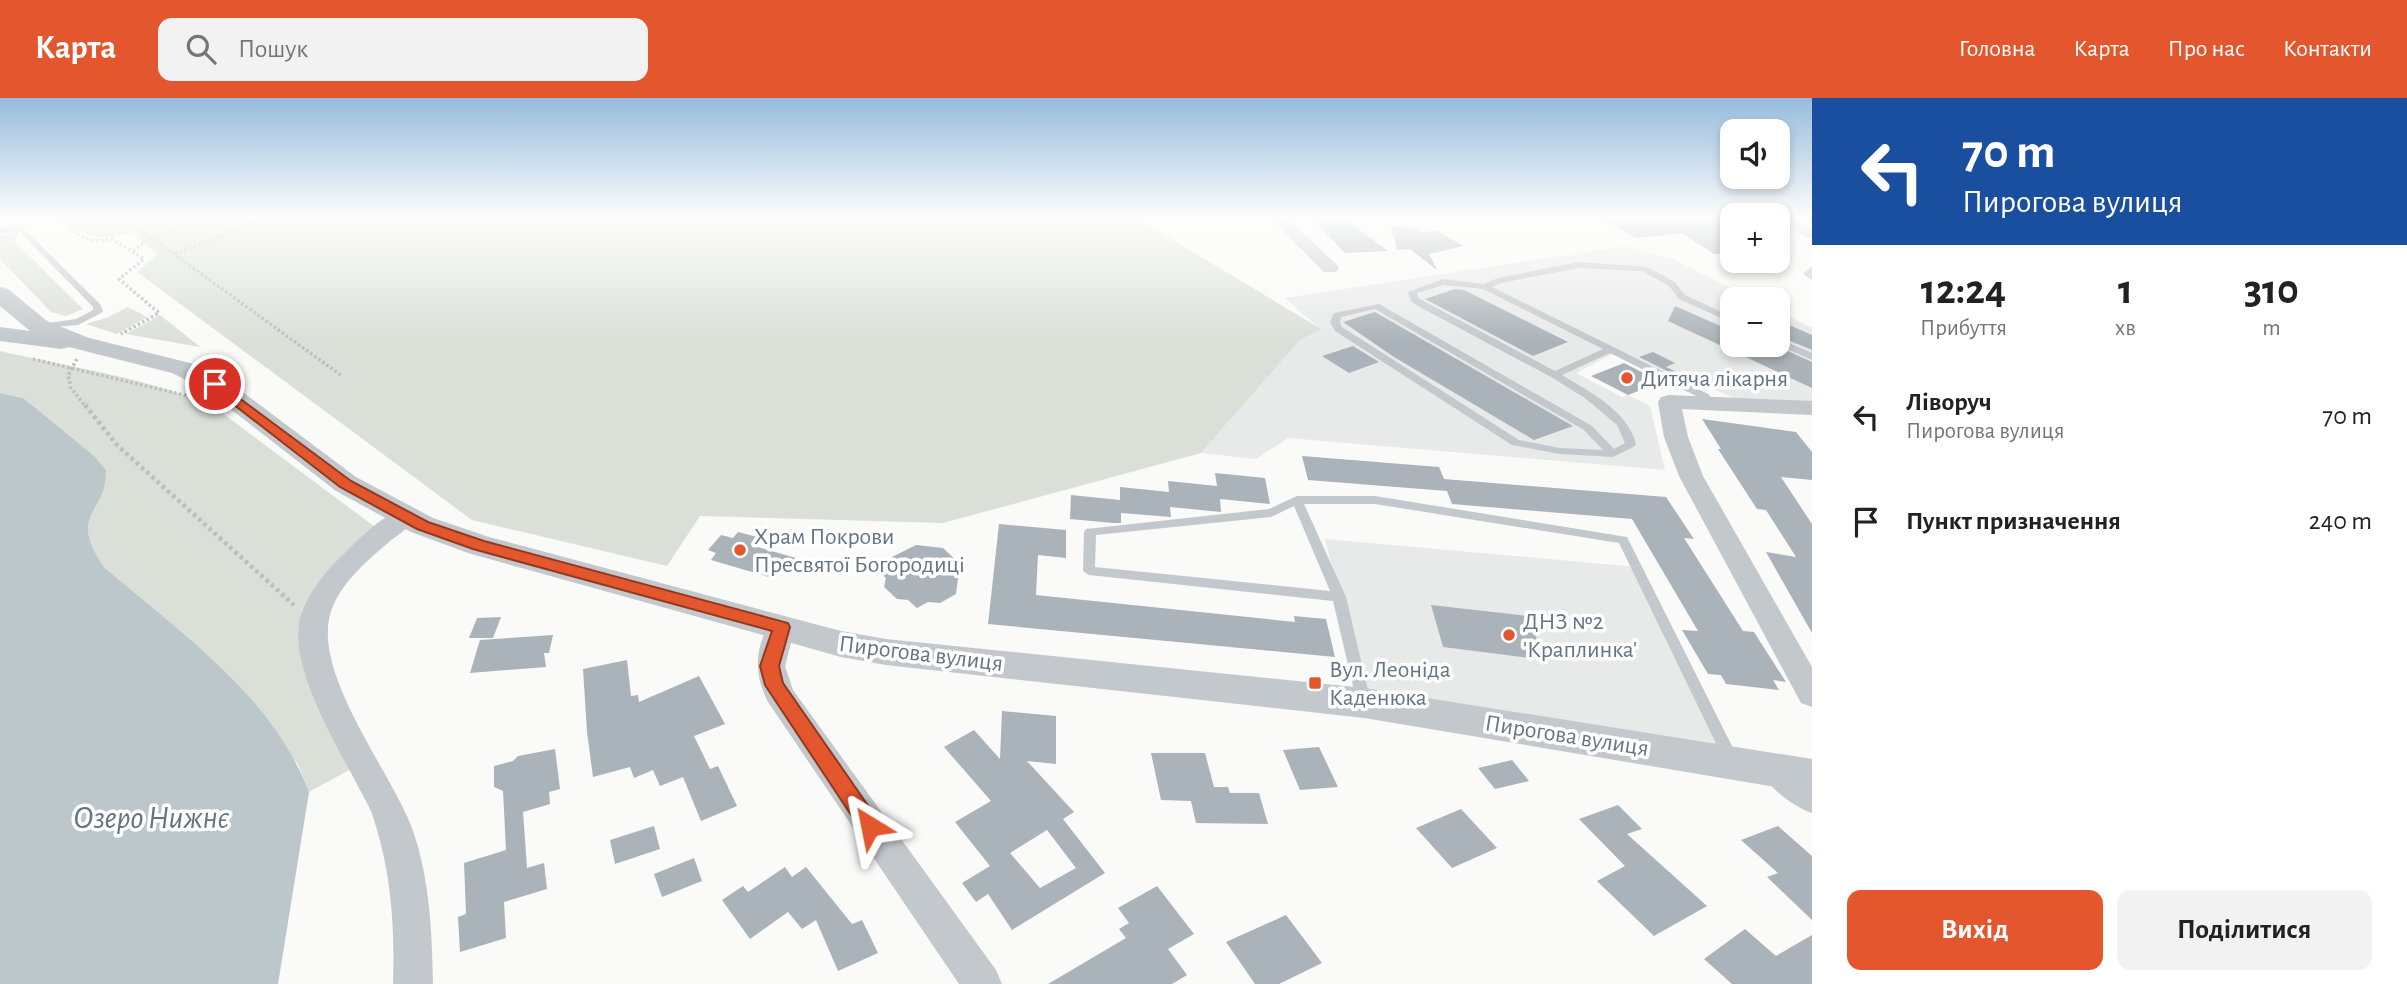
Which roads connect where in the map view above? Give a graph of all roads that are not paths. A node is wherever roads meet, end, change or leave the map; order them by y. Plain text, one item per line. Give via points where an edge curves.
1 (52, 259) edge
2 (1321, 259) edge
3 (1330, 268) dead end
4 (1812, 269) edge
5 (1812, 278) edge
6 (1485, 287) junction
7 (0, 294) edge
8 (1720, 314) edge
9 (38, 326) junction
10 (0, 334) edge
11 (1790, 347) edge
12 (1609, 350) junction
13 (76, 356) junction
14 (1812, 357) edge
15 (1555, 375) junction
16 (1712, 404) junction
17 (1812, 408) edge
18 (1613, 454) junction
19 (1297, 500) junction
20 (404, 517) junction
21 (1339, 597) junction
22 (781, 627) junction
23 (1812, 695) edge
24 (1364, 703) junction
25 (1732, 761) junction
26 (1794, 773) edge
27 (1812, 799) edge
28 (413, 984) edge
29 (982, 984) edge

1 - 9 lane via 98,311 79,322
2 - 3 street
4 - 5 lane via 1807,274
6 - 8 lane via 1579,265 1644,269 1672,284 1682,297
6 - 12 lane
6 - 15 lane via 1443,282 1412,292 1421,304
7 - 9 street, Пирогова вулиця
9 - 13 street, Пирогова вулиця
10 - 13 street, Пирогова вулиця
11 - 14 lane
12 - 15 lane
12 - 16 lane
13 - 20 street, Пирогова вулиця via 153,359 215,384 346,484
15 - 18 lane via 1612,413 1630,434 1631,444
16 - 17 street
16 - 23 street via 1669,402 1676,437 1691,476
18 - 18 lane via 1516,443 1338,329 1337,315 1376,306 1588,428
19 - 21 lane
19 - 21 lane via 1271,513 1090,532 1089,571
19 - 25 lane via 1375,500 1623,540
20 - 22 street, Пирогова вулиця via 479,545
20 - 28 street via 346,568 320,603 313,622 329,697 388,812 402,855 412,916
21 - 24 lane
22 - 24 street, Пирогова вулиця via 886,652
22 - 29 street via 769,666 779,694
24 - 25 street, Пирогова вулиця
25 - 26 street, Пирогова вулиця
26 - 27 street, Пирогова вулиця

